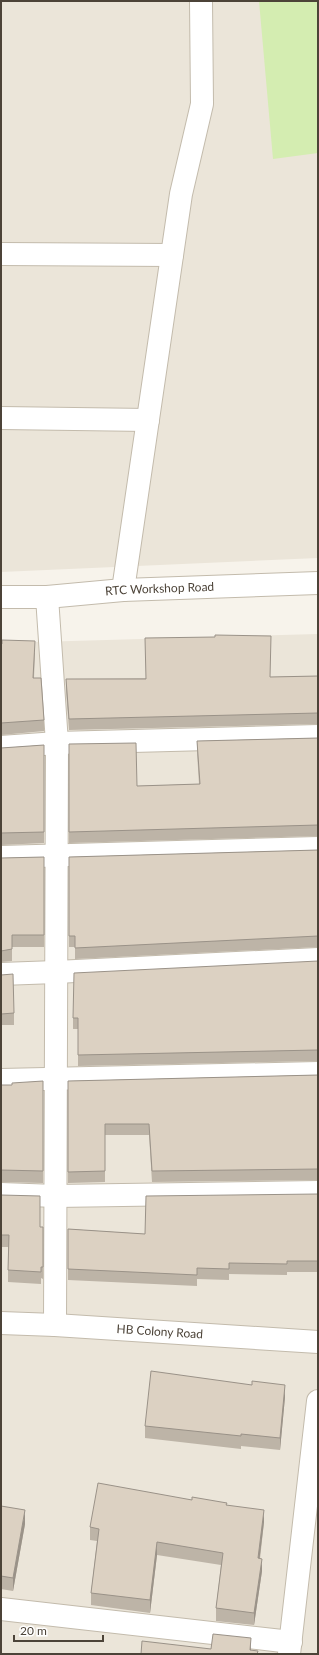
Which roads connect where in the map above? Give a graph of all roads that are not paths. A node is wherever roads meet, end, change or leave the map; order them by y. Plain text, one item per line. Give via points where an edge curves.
1 (201, 1) edge
2 (1, 254) edge
3 (172, 255) junction
4 (1, 418) edge
5 (148, 420) junction
6 (318, 583) edge
7 (123, 590) junction
8 (1, 597) edge
9 (47, 597) junction
10 (318, 736) edge
11 (57, 743) junction
12 (1, 747) edge
13 (318, 848) edge
14 (57, 856) junction
15 (1, 857) edge
16 (318, 959) edge
17 (56, 972) junction
18 (1, 974) edge
19 (318, 1073) edge
20 (56, 1079) junction
21 (1, 1080) edge
22 (318, 1192) edge
23 (1, 1194) edge
24 (56, 1196) junction
25 (1, 1323) edge
26 (55, 1325) junction
27 (318, 1342) edge
28 (318, 1401) edge
29 (1, 1610) edge
30 (290, 1648) edge

1 - 3 street via 202,104 181,194
2 - 3 street
3 - 5 street
4 - 5 street
5 - 7 street
6 - 7 street, RTC Workshop Road
7 - 9 street, RTC Workshop Road
8 - 9 street, RTC Workshop Road
9 - 11 street
10 - 11 street
11 - 12 street
11 - 14 street
13 - 14 street
14 - 15 street
14 - 17 street
16 - 17 street
17 - 18 street
17 - 20 street
19 - 20 street
20 - 21 street
20 - 24 street
22 - 24 street
23 - 24 street
24 - 26 street
25 - 26 street, HB Colony Road
26 - 27 street, HB Colony Road
28 - 30 street
29 - 30 street

